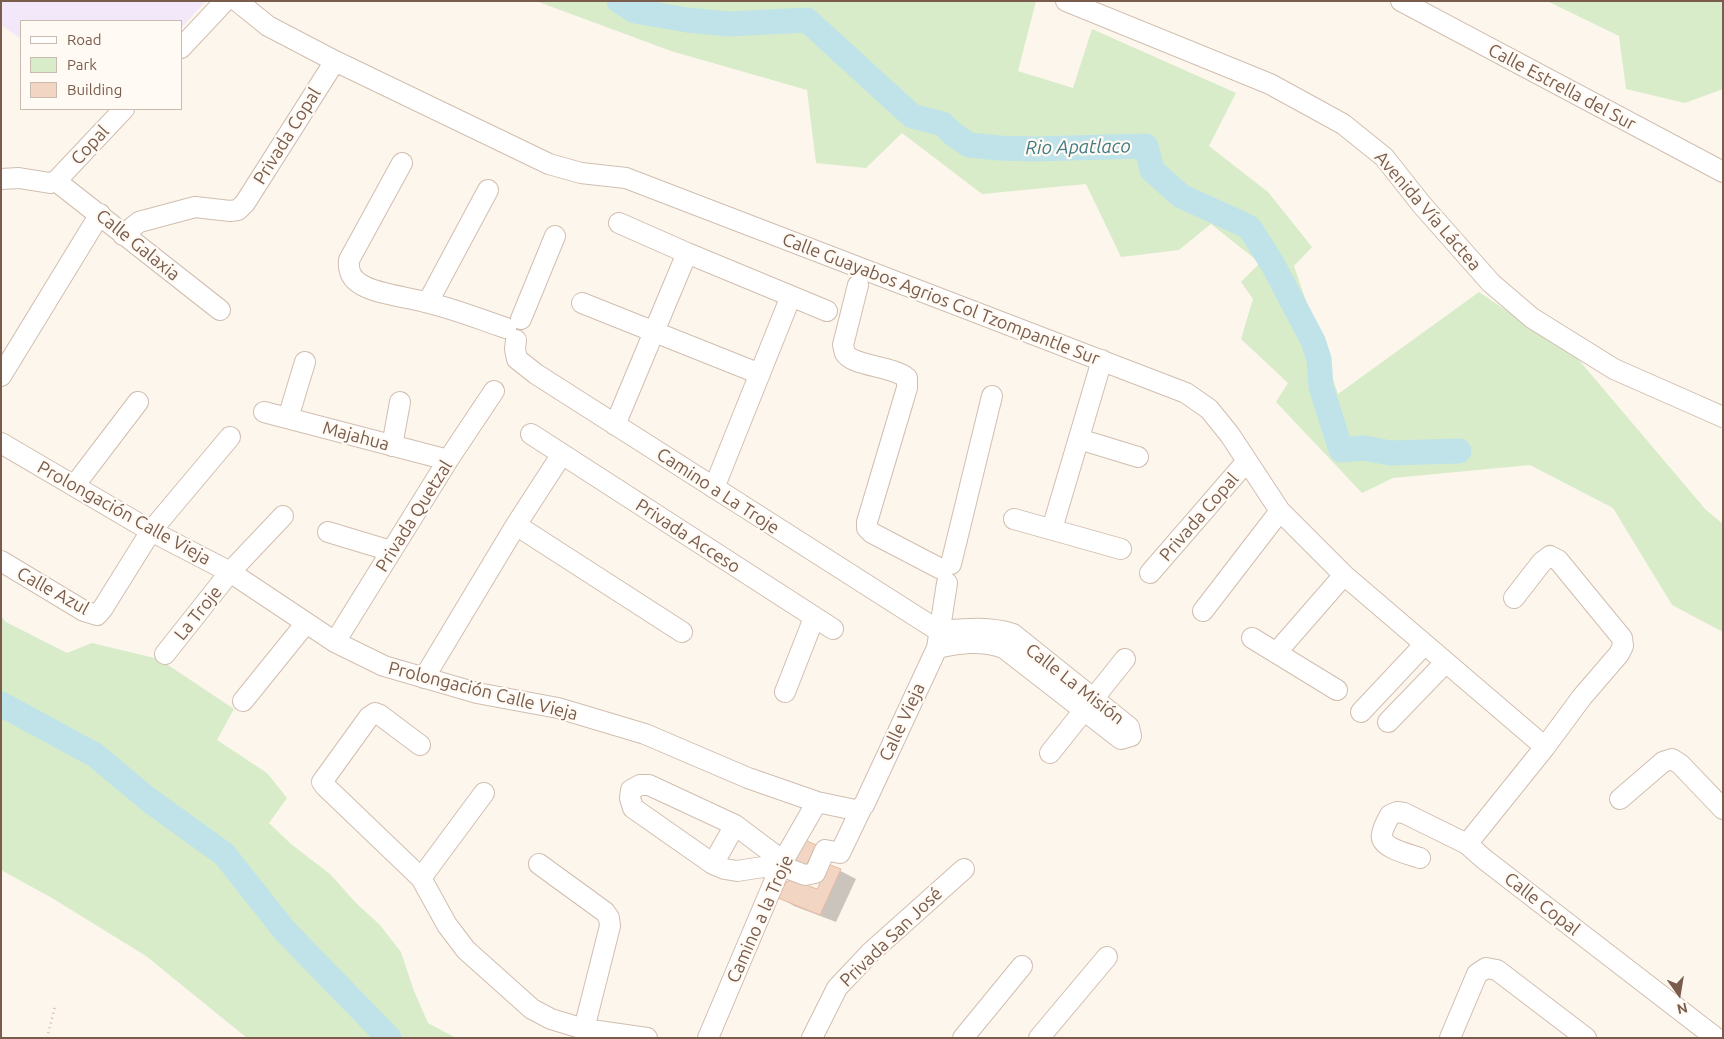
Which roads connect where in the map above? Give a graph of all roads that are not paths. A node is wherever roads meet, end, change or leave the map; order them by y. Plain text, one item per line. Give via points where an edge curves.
1 (226, 1) edge
2 (237, 1) edge
3 (1066, 1) edge
4 (1401, 1) edge
5 (182, 47) edge
6 (334, 61) junction
7 (123, 110) edge
8 (402, 163) dead end
9 (1723, 172) edge
10 (1, 179) edge
11 (56, 181) junction
12 (488, 190) dead end
13 (100, 214) junction
14 (619, 223) dead end
15 (123, 234) junction
16 (556, 236) dead end
17 (687, 253) junction
18 (858, 285) dead end
19 (791, 296) junction
20 (428, 302) junction
21 (582, 303) dead end
22 (220, 310) dead end
23 (827, 311) dead end
24 (514, 329) junction
25 (654, 331) junction
26 (1102, 360) junction
27 (305, 362) dead end
28 (760, 374) junction
29 (1, 376) edge
30 (494, 391) dead end
31 (992, 396) dead end
32 (138, 402) dead end
33 (400, 402) dead end
34 (264, 412) dead end
35 (1723, 417) edge
36 (288, 418) junction
37 (615, 425) junction
38 (531, 434) dead end
39 (230, 437) dead end
40 (1079, 439) junction
41 (1, 443) edge
42 (392, 446) junction
43 (562, 454) junction
44 (1138, 457) dead end
45 (448, 460) junction
46 (1247, 461) junction
47 (74, 486) junction
48 (714, 488) junction
49 (1280, 511) junction
50 (283, 516) dead end
51 (1014, 519) dead end
52 (516, 525) junction
53 (1052, 529) junction
54 (150, 531) junction
55 (328, 532) dead end
56 (1121, 548) dead end
57 (391, 551) junction
58 (1, 561) edge
59 (230, 572) junction
60 (946, 572) junction
61 (1150, 573) dead end
62 (1344, 574) junction
63 (1514, 598) dead end
64 (1203, 611) dead end
65 (814, 618) junction
66 (306, 623) junction
67 (833, 629) dead end
68 (682, 632) dead end
69 (1252, 638) dead end
70 (938, 640) junction
71 (335, 642) junction
72 (1424, 645) junction
73 (1276, 653) junction
74 (165, 654) dead end
75 (1126, 659) dead end
76 (1446, 663) junction
77 (424, 678) junction
78 (1337, 690) dead end
79 (785, 692) dead end
80 (243, 701) dead end
81 (1088, 705) junction
82 (1361, 712) dead end
83 (1388, 722) dead end
84 (1137, 742) dead end
85 (420, 745) dead end
86 (1545, 747) junction
87 (1050, 753) dead end
88 (484, 793) dead end
89 (1620, 799) dead end
90 (817, 802) junction
91 (861, 808) junction
92 (1723, 809) edge
93 (735, 825) junction
94 (1467, 844) junction
95 (1420, 858) dead end
96 (539, 864) dead end
97 (713, 864) junction
98 (782, 866) junction
99 (964, 869) dead end
100 (421, 878) junction
101 (1107, 957) dead end
102 (1022, 966) dead end
103 (584, 1029) junction
104 (647, 1038) edge
105 (708, 1038) edge
106 (812, 1038) edge
107 (963, 1038) edge
108 (1039, 1038) edge
109 (1450, 1038) edge
110 (1586, 1038) edge
111 (1716, 1038) edge

1 - 5 street
2 - 6 street, Calle Guayabos Agrios Col Tzompantle Sur via 268,26
3 - 35 street, Avenida Vía Láctea via 1270,84 1342,124 1384,157 1491,283 1532,318 1614,369
4 - 9 street, Calle Estrella del Sur
6 - 15 street, Privada Copal via 238,210 195,207 140,222
6 - 26 street, Calle Guayabos Agrios Col Tzompantle Sur via 550,164 581,174 626,178
7 - 11 street, Copal
8 - 20 street via 348,260 348,270 362,286
10 - 11 street
11 - 13 street, Calle Galaxia
12 - 20 street
13 - 15 street, Calle Galaxia
13 - 29 street
14 - 17 street
15 - 22 street, Calle Galaxia
16 - 24 street
17 - 19 street
17 - 25 street
18 - 60 street via 843,345 845,353 851,360 900,372 907,378 867,528
19 - 23 street
19 - 28 street
20 - 24 street
21 - 25 street
24 - 37 street, Camino a La Troje via 517,359
25 - 28 street
25 - 37 street
26 - 40 street
26 - 46 street, Calle Guayabos Agrios Col Tzompantle Sur via 1186,393 1209,409
27 - 36 street
28 - 48 street
30 - 45 street, Privada Quetzal
31 - 60 street, Calle Vieja
32 - 47 street
33 - 42 street
34 - 36 street, Majahua
36 - 42 street, Majahua
37 - 48 street, Camino a La Troje
38 - 43 street, Privada Acceso
39 - 54 street
40 - 44 street
40 - 53 street
41 - 47 street, Prolongación Calle Vieja
42 - 45 street, Majahua
43 - 52 street
43 - 65 street, Privada Acceso
45 - 57 street, Privada Quetzal
46 - 49 street, Calle Guayabos Agrios Col Tzompantle Sur
46 - 61 street, Privada Copal
47 - 54 street, Prolongación Calle Vieja
48 - 70 street, Camino a La Troje
49 - 62 street, Calle Guayabos Agrios Col Tzompantle Sur
49 - 64 street
50 - 59 street, La Troje
51 - 53 street
52 - 68 street
52 - 77 street
53 - 56 street
54 - 58 street, Calle Azul via 97,615 84,611
54 - 59 street, Prolongación Calle Vieja
55 - 57 street
57 - 71 street, Privada Quetzal
59 - 66 street, Prolongación Calle Vieja
59 - 74 street, La Troje
60 - 70 street, Calle Vieja
62 - 72 street, Calle Guayabos Agrios Col Tzompantle Sur
62 - 73 street
63 - 86 street via 1550,556 1558,560 1622,638 1619,654
65 - 67 street, Privada Acceso
65 - 79 street
66 - 71 street, Prolongación Calle Vieja
66 - 80 street
69 - 73 street
70 - 81 street, Calle La Misión via 981,628 1004,648
70 - 91 street, Calle Vieja
71 - 77 street, Prolongación Calle Vieja via 384,666
72 - 76 street, Calle Guayabos Agrios Col Tzompantle Sur
72 - 82 street
73 - 78 street
75 - 81 street
76 - 83 street
76 - 86 street, Calle Guayabos Agrios Col Tzompantle Sur
77 - 90 street, Prolongación Calle Vieja via 477,693 558,708 636,732 748,778
81 - 84 street, Calle La Misión via 1121,739
81 - 87 street
85 - 100 street via 375,713 322,782
86 - 94 street
88 - 100 street
89 - 92 street via 1663,762 1672,759
90 - 91 street, Prolongación Calle Vieja via 855,810
90 - 98 street, Camino a la Troje
91 - 98 street, Calle Vieja via 840,853 825,850 815,873 805,875
93 - 97 street
93 - 97 street via 649,785 631,790 633,808
93 - 98 street
94 - 95 street, Calle Copal via 1404,813 1390,815 1381,835 1383,842
94 - 111 street, Calle Copal
96 - 103 street via 609,918 610,926
97 - 98 street via 737,871
98 - 105 street, Camino a la Troje
99 - 106 street, Privada San José via 870,953 837,988
100 - 103 street via 447,925 473,957 532,1009
101 - 108 street
102 - 107 street
103 - 104 street
109 - 110 street via 1477,974 1486,968 1497,970

